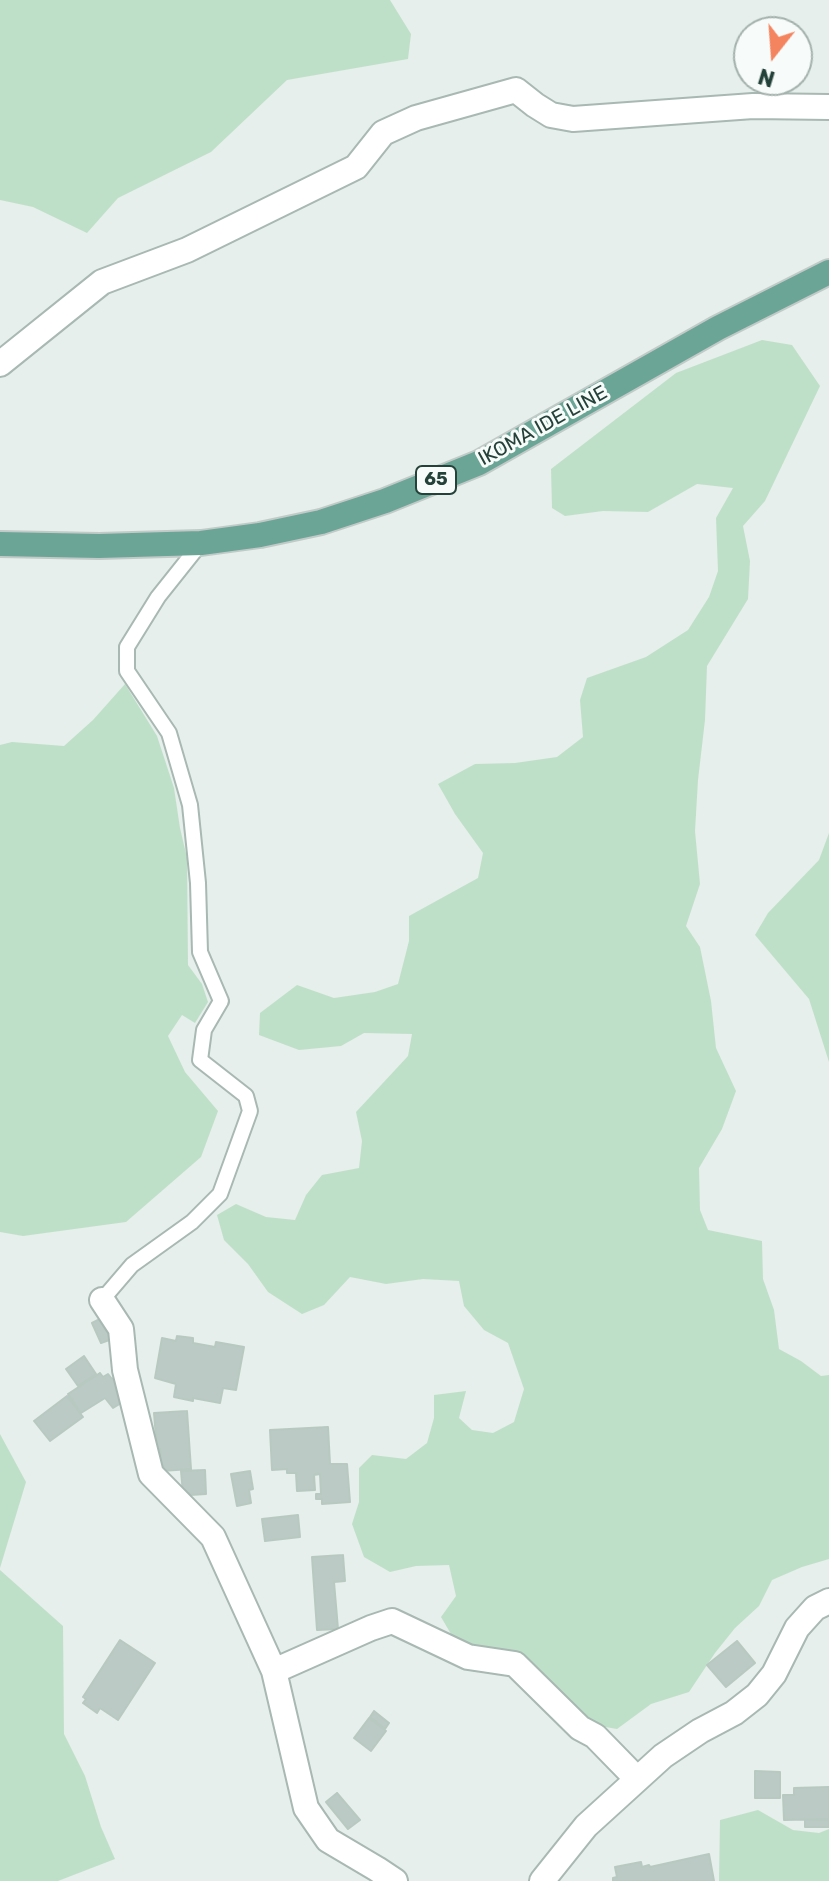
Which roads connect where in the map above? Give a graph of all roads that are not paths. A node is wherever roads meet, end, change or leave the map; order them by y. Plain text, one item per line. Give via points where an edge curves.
1 (829, 107) edge
2 (829, 272) edge
3 (0, 364) edge
4 (201, 543) junction
5 (0, 544) edge
6 (102, 1300) joint
7 (829, 1601) edge
8 (274, 1671) junction
9 (637, 1779) junction
10 (395, 1881) edge
11 (542, 1881) edge

1 - 3 street via 753,106 573,119 551,115 516,90 416,118 383,133 356,167 187,250 102,282
2 - 4 main road, IKOMA IDE LINE / 65 via 718,328 479,463 321,522
4 - 5 main road, IKOMA IDE LINE / 65
4 - 6 lane via 127,647 127,671 169,733 190,805 200,952 221,1001 204,1030 200,1060 246,1096 250,1111 220,1194 192,1222 132,1265
6 - 8 street via 121,1329 125,1370 151,1474 213,1537
7 - 9 street via 797,1628 757,1695
8 - 9 street via 392,1621 468,1657 515,1664
8 - 10 street via 306,1808 328,1840
9 - 11 street via 586,1826

